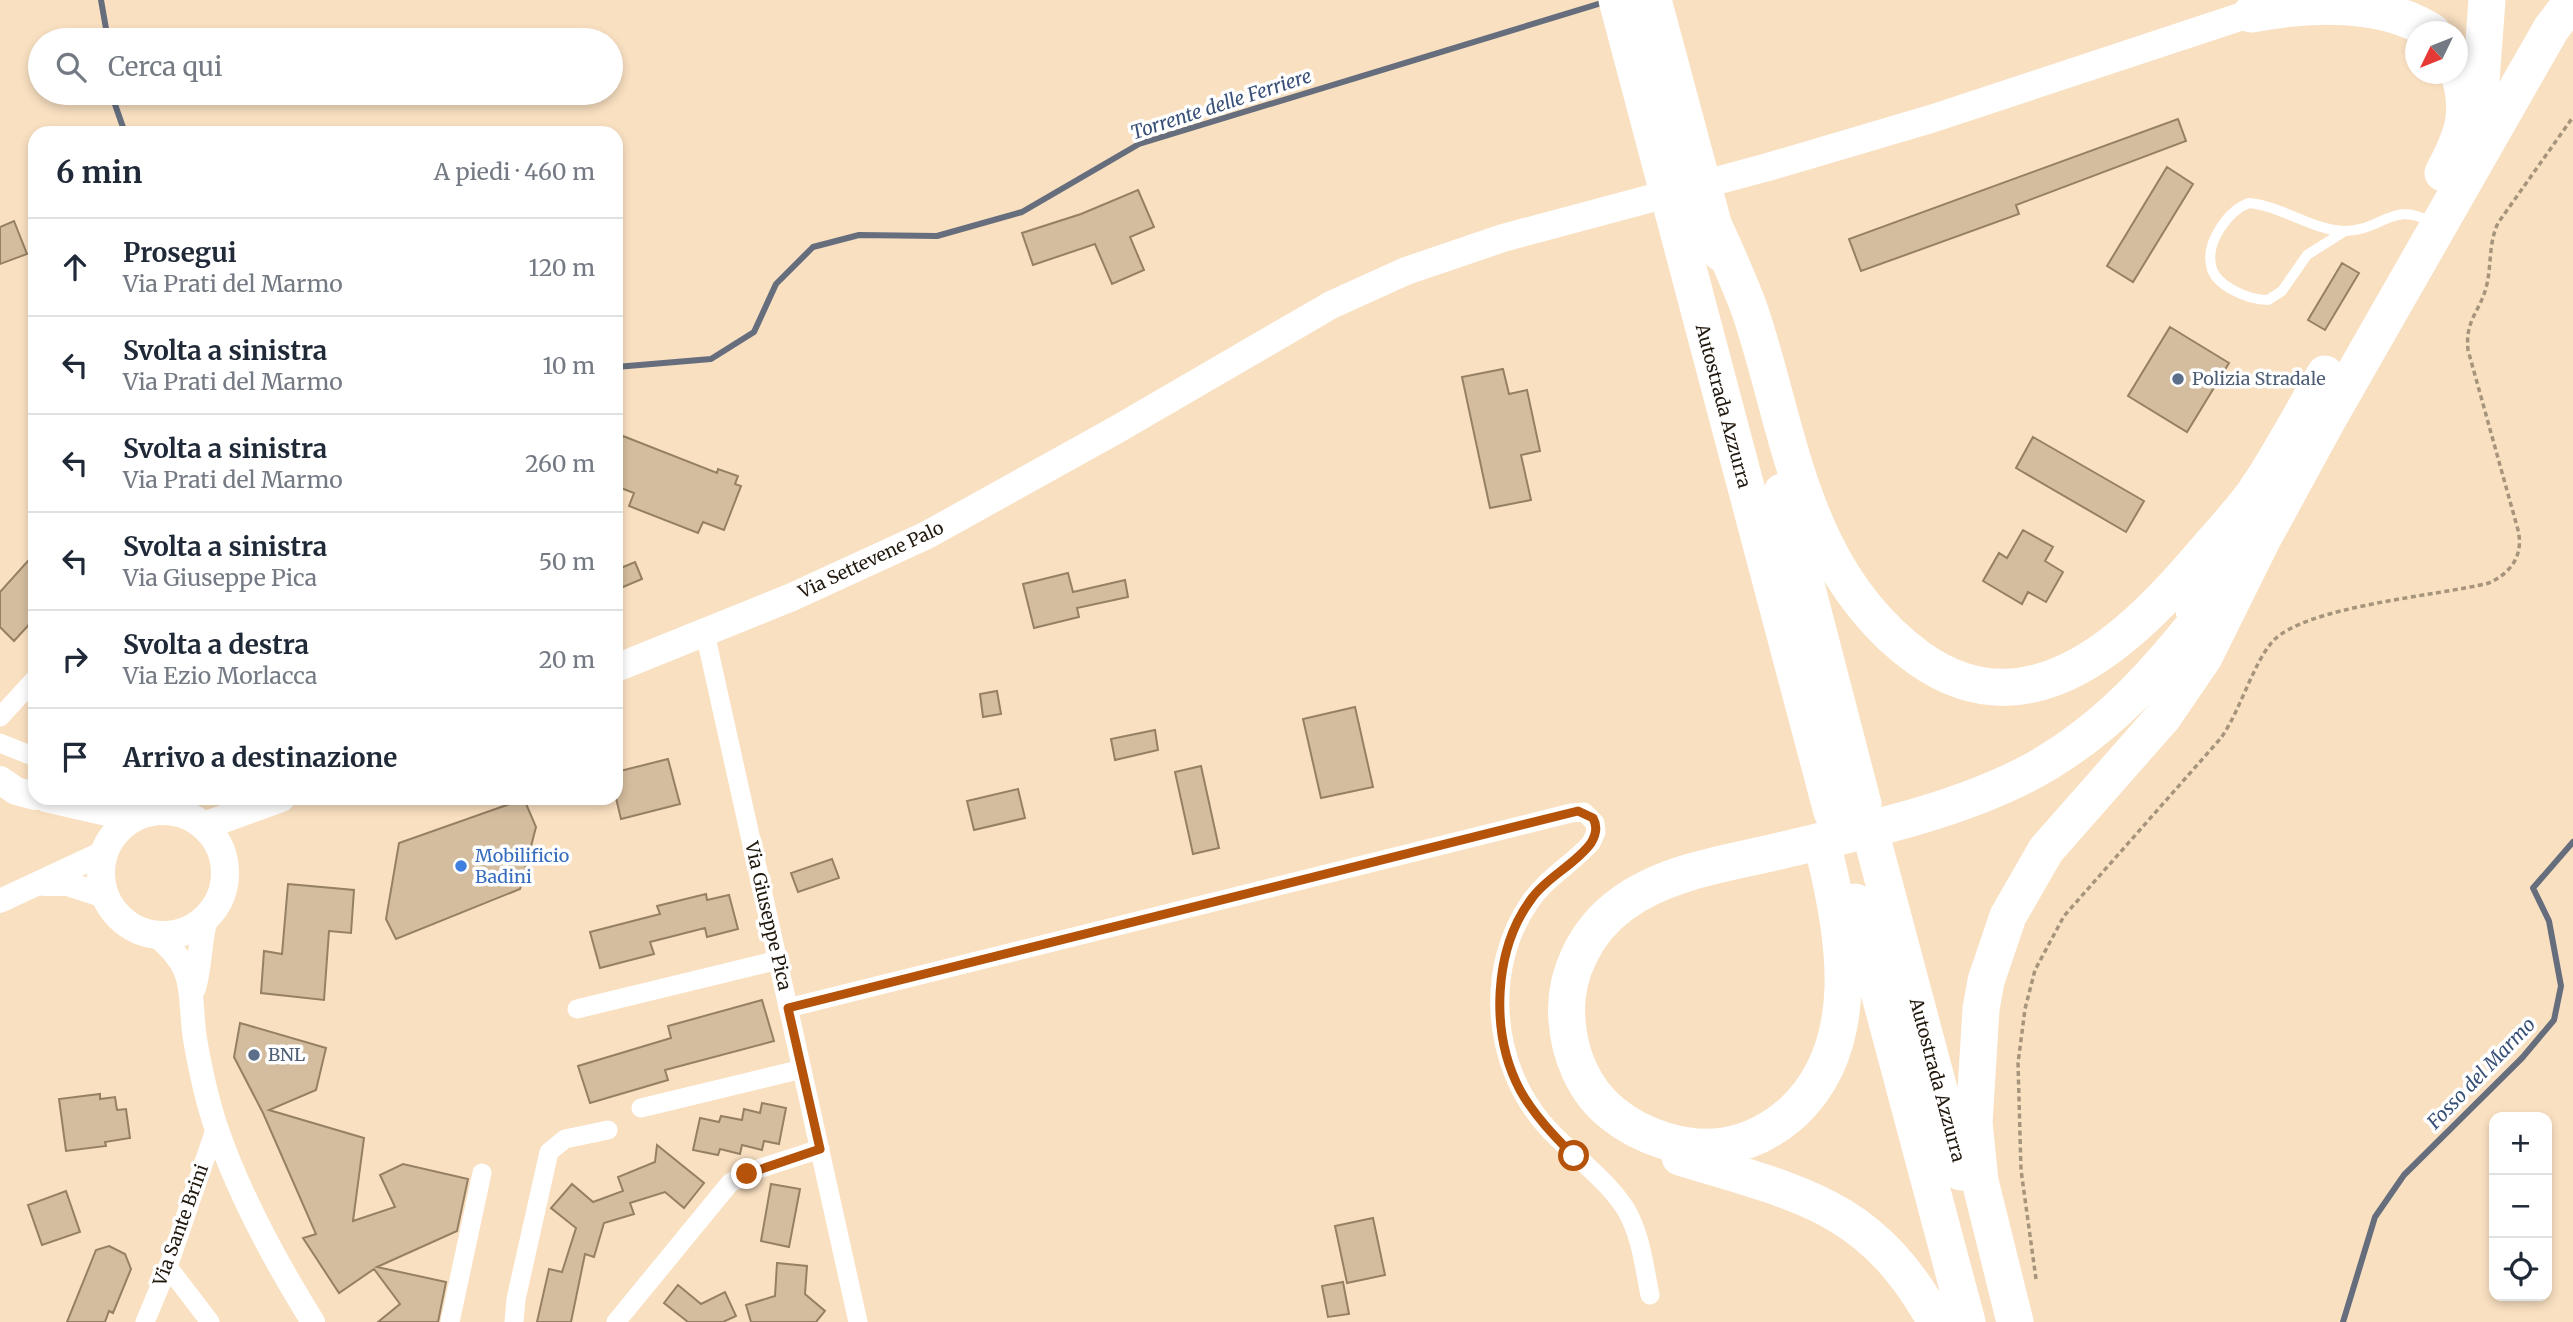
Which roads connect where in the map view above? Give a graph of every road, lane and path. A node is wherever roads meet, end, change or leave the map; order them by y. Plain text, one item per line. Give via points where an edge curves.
1 (2290, 0) edge
2 (2487, 0) edge
3 (2573, 0) edge
4 (1656, 9) edge
5 (2251, 14) junction
6 (2552, 15) edge
7 (1621, 16) edge
8 (2416, 21) edge
9 (2461, 84) edge
10 (2573, 117) edge
11 (2462, 136) junction
12 (2427, 220) junction
13 (1714, 228) junction
14 (2345, 231) junction
15 (2258, 487) junction
16 (2262, 540) junction
17 (705, 633) junction
18 (623, 665) edge
19 (28, 687) edge
20 (0, 717) edge
21 (0, 743) edge
22 (28, 754) edge
23 (0, 780) edge
24 (28, 794) edge
25 (74, 805) edge
26 (266, 805) edge
27 (268, 805) edge
28 (82, 807) junction
29 (134, 818) junction
30 (204, 826) junction
31 (1841, 828) junction
32 (106, 849) junction
33 (223, 855) junction
34 (40, 884) junction
35 (105, 896) junction
36 (0, 901) edge
37 (206, 919) junction
38 (156, 935) junction
39 (778, 960) junction
40 (193, 992) junction
41 (788, 1008) junction
42 (577, 1009) dead end
43 (802, 1069) junction
44 (642, 1108) dead end
45 (216, 1127) junction
46 (608, 1130) dead end
47 (820, 1149) junction
48 (482, 1173) dead end
49 (168, 1267) junction
50 (2037, 1286) dead end
51 (1650, 1295) dead end
52 (2010, 1321) edge
53 (145, 1322) edge
54 (210, 1322) edge
55 (313, 1322) edge
56 (450, 1322) edge
57 (514, 1322) edge
58 (616, 1322) edge
59 (858, 1322) edge
60 (1936, 1322) edge
61 (1967, 1322) edge

1 - 5 main road
2 - 11 highway via 2481,79
3 - 6 highway
4 - 13 highway, Autostrada Azzurra
5 - 8 highway via 2323,2 2369,3
5 - 17 main road, Via Settevene Palo via 1934,118 1471,248 1360,290 907,545
6 - 12 highway
7 - 31 highway, Autostrada Azzurra via 1713,363 1728,466
9 - 11 highway via 2465,101
10 - 50 path via 2498,223 2486,288 2467,330 2468,350 2519,536 2513,565 2488,583 2314,618 2281,634 2268,648 2221,737 2072,906 2041,955 2025,1009 2018,1063 2021,1170
11 - 12 highway
12 - 14 lane via 2403,213
12 - 15 highway
12 - 16 highway
13 - 15 highway via 1750,311 1798,484 1825,545 1873,617 1903,647 1942,673 1975,685 2009,687 2052,678 2093,660 2165,597
13 - 31 highway, Autostrada Azzurra
14 - 14 lane via 2249,203 2227,218 2217,236 2211,265 2217,278 2232,288 2250,298 2268,300 2282,291 2307,255
15 - 31 highway via 2178,634 2107,708 2063,741 2017,766
16 - 31 highway via 2157,672 2096,730 2042,765 1959,803
16 - 52 highway via 2195,672 2156,725 2046,850 2014,901 1997,943 1981,1009 1974,1123 1980,1181
17 - 18 main road, Via Settevene Palo
17 - 39 street, Via Giuseppe Pica
19 - 20 street
21 - 22 street
23 - 24 main road
25 - 28 main road
26 - 30 main road
27 - 33 main road
28 - 29 main road
28 - 32 main road
29 - 30 main road via 163,811 190,817
29 - 32 main road via 120,828
30 - 33 main road
31 - 31 highway via 1843,983 1836,1039 1817,1083 1785,1119 1735,1144 1700,1147 1639,1130 1614,1115 1597,1098 1573,1053 1567,1025 1566,1000 1583,949 1606,917 1641,892 1691,873
31 - 52 highway, Autostrada Azzurra
31 - 60 highway via 1662,871 1603,905 1577,936 1562,970 1555,1005 1559,1045 1584,1098 1617,1131 1647,1146 1779,1187 1842,1215 1900,1265
31 - 61 highway, Autostrada Azzurra
32 - 34 street
32 - 35 main road via 101,880
33 - 37 main road via 223,890
34 - 35 street via 68,884
34 - 36 street
35 - 38 main road via 122,920
37 - 38 main road via 175,934
37 - 40 street
38 - 40 street via 183,964
39 - 41 street, Via Giuseppe Pica
39 - 42 street
40 - 45 street via 195,1038
41 - 43 street, Via Giuseppe Pica
41 - 51 street via 1584,812 1595,823 1591,843 1534,895 1512,937 1502,977 1502,1036 1508,1062 1530,1107 1626,1210 1638,1239
43 - 44 street
43 - 47 street, Via Giuseppe Pica
45 - 49 street, Via Sante Brini
45 - 55 street via 257,1220
46 - 57 street via 565,1139 549,1152
47 - 58 street via 730,1183
47 - 59 street, Via Giuseppe Pica
48 - 56 street
49 - 53 street, Via Sante Brini
49 - 54 street

